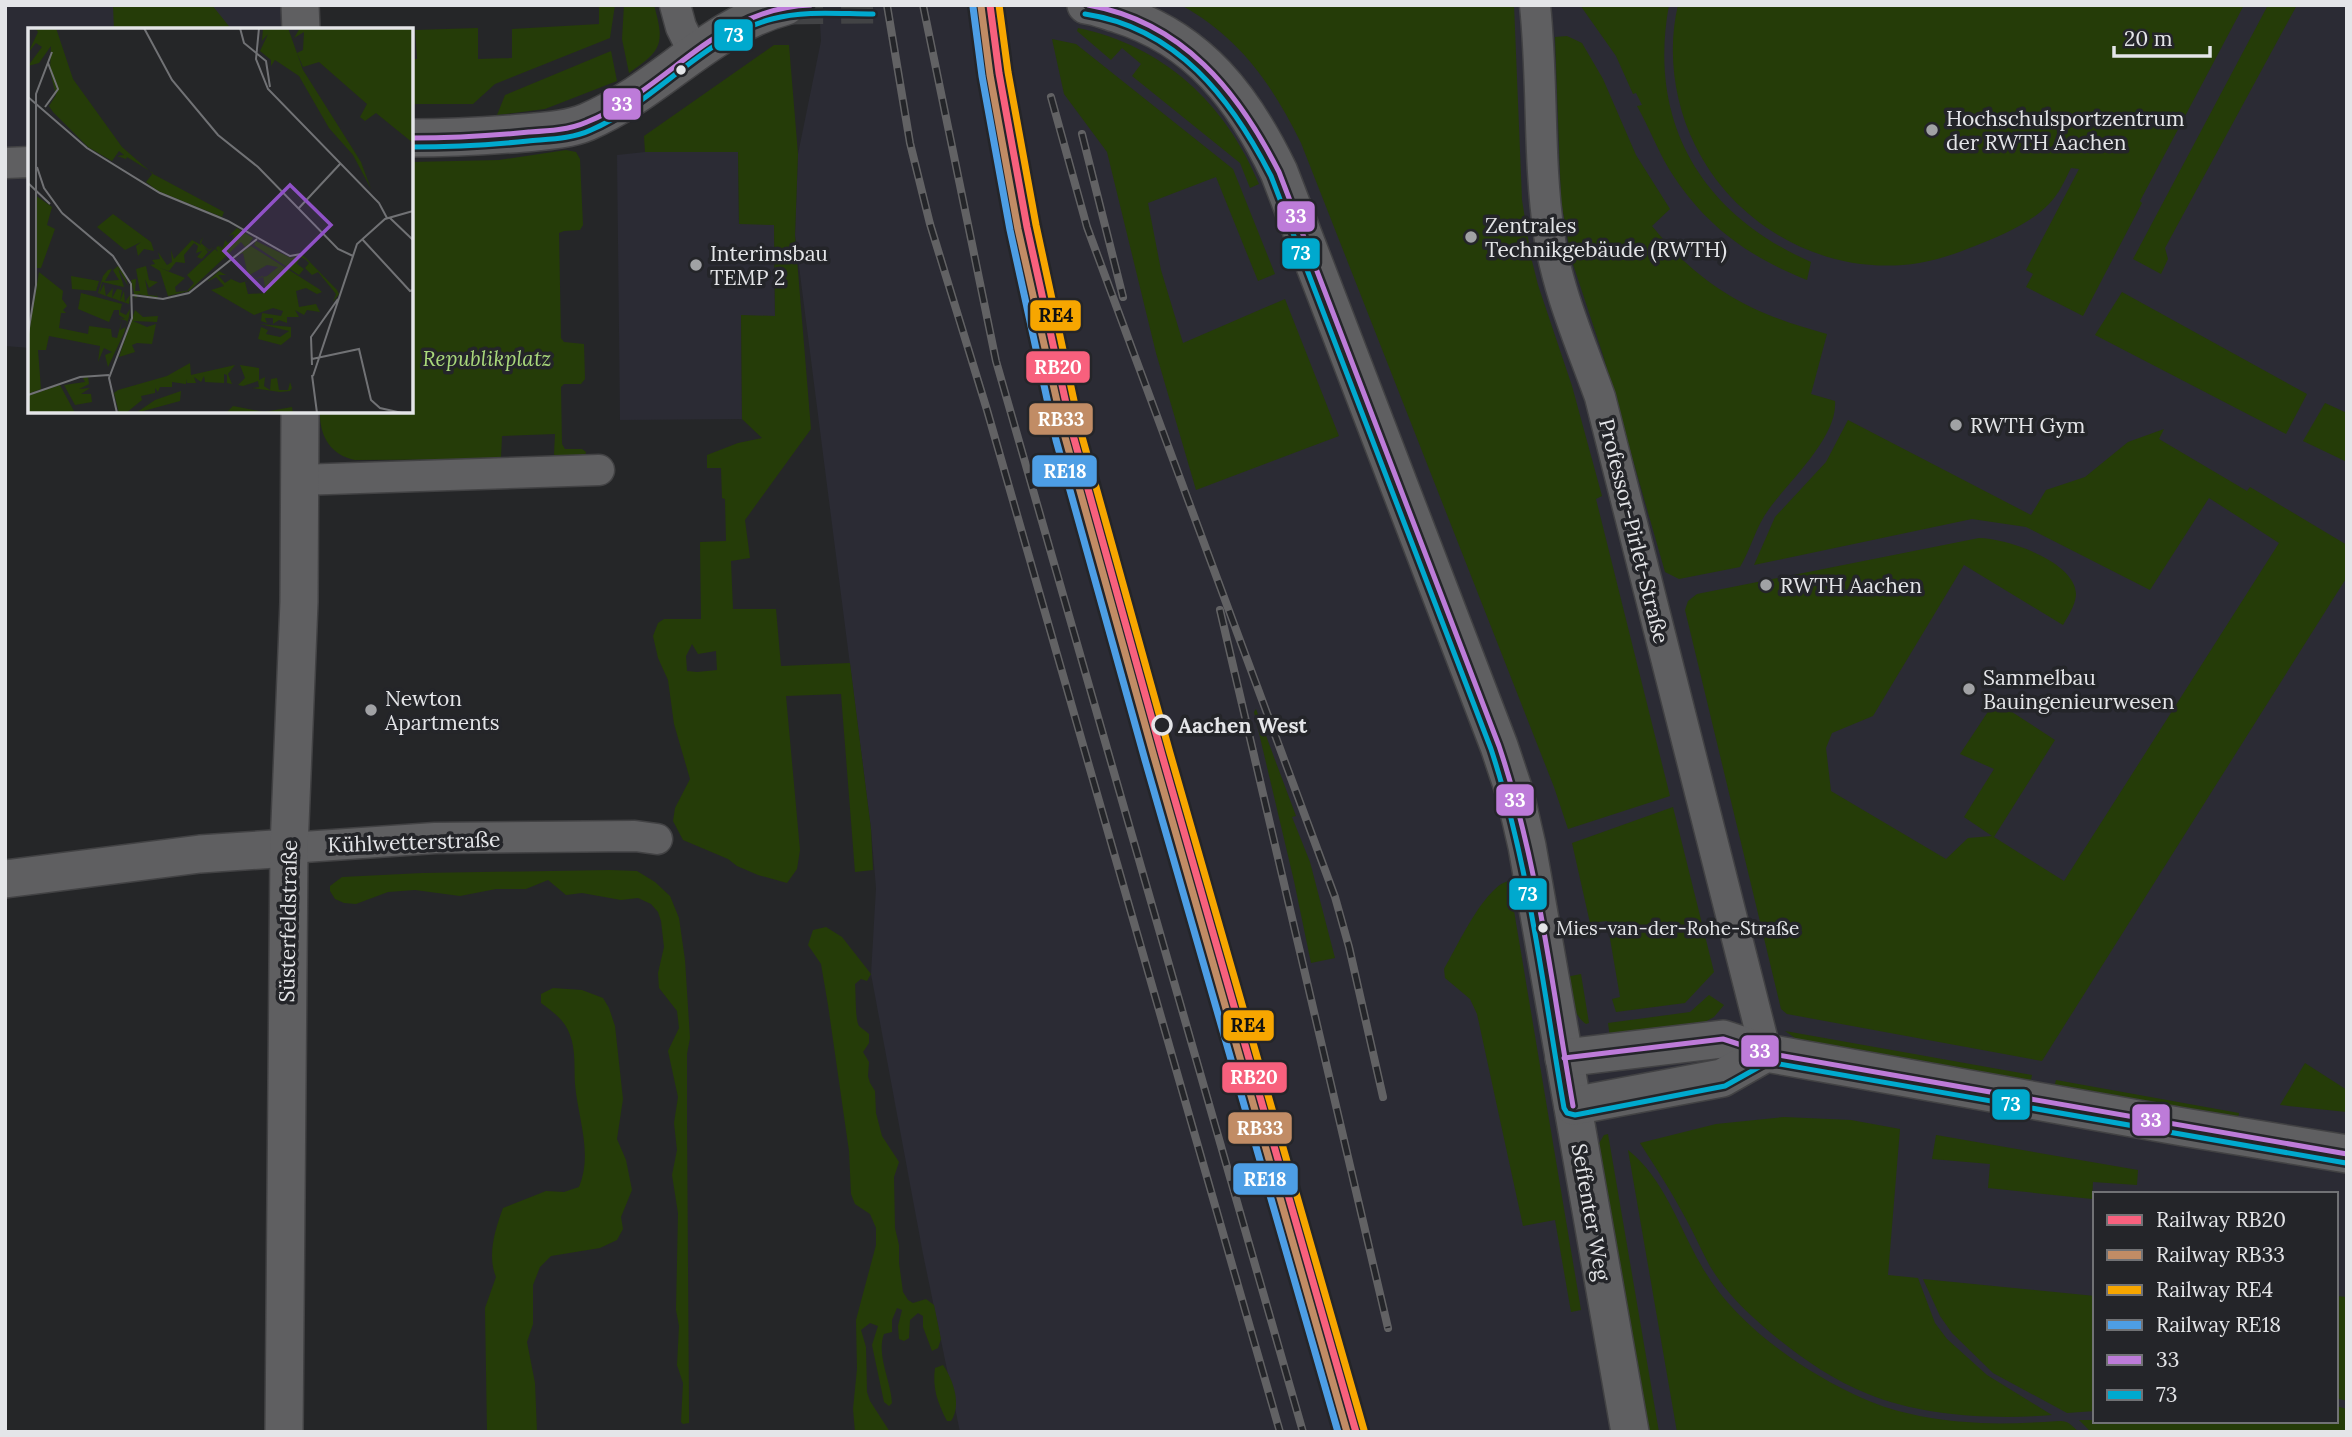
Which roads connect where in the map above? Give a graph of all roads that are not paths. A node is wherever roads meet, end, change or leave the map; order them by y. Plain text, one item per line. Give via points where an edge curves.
1 (300, 5) edge
2 (675, 5) edge
3 (1086, 5) edge
4 (1535, 5) edge
5 (786, 6) edge
6 (301, 28) edge
7 (694, 53) junction
8 (413, 138) edge
9 (28, 162) edge
10 (5, 163) edge
11 (300, 413) edge
12 (599, 470) dead end
13 (299, 480) junction
14 (657, 839) dead end
15 (289, 848) junction
16 (5, 879) edge
17 (1766, 1053) junction
18 (1564, 1058) junction
19 (1573, 1107) junction
20 (2347, 1154) edge
21 (284, 1432) edge
22 (1630, 1432) edge

1 - 6 street
2 - 7 street
3 - 18 street, Seffenter Weg via 1132,18 1169,36 1210,69 1260,133 1279,172 1516,794
4 - 17 street, Professor-Pirlet-Straße via 1549,236 1566,302 1600,397
5 - 7 street via 737,25
7 - 8 street via 586,123 473,138
9 - 10 street
11 - 13 street, Süsterfeldstraße
12 - 13 street
13 - 15 street, Süsterfeldstraße
14 - 15 street, Kühlwetterstraße via 435,838
15 - 16 street, Kühlwetterstraße via 200,854
15 - 21 street, Süsterfeldstraße
17 - 18 street via 1723,1039
17 - 19 street via 1722,1078
17 - 20 street
18 - 19 street, Seffenter Weg
19 - 22 street, Seffenter Weg

